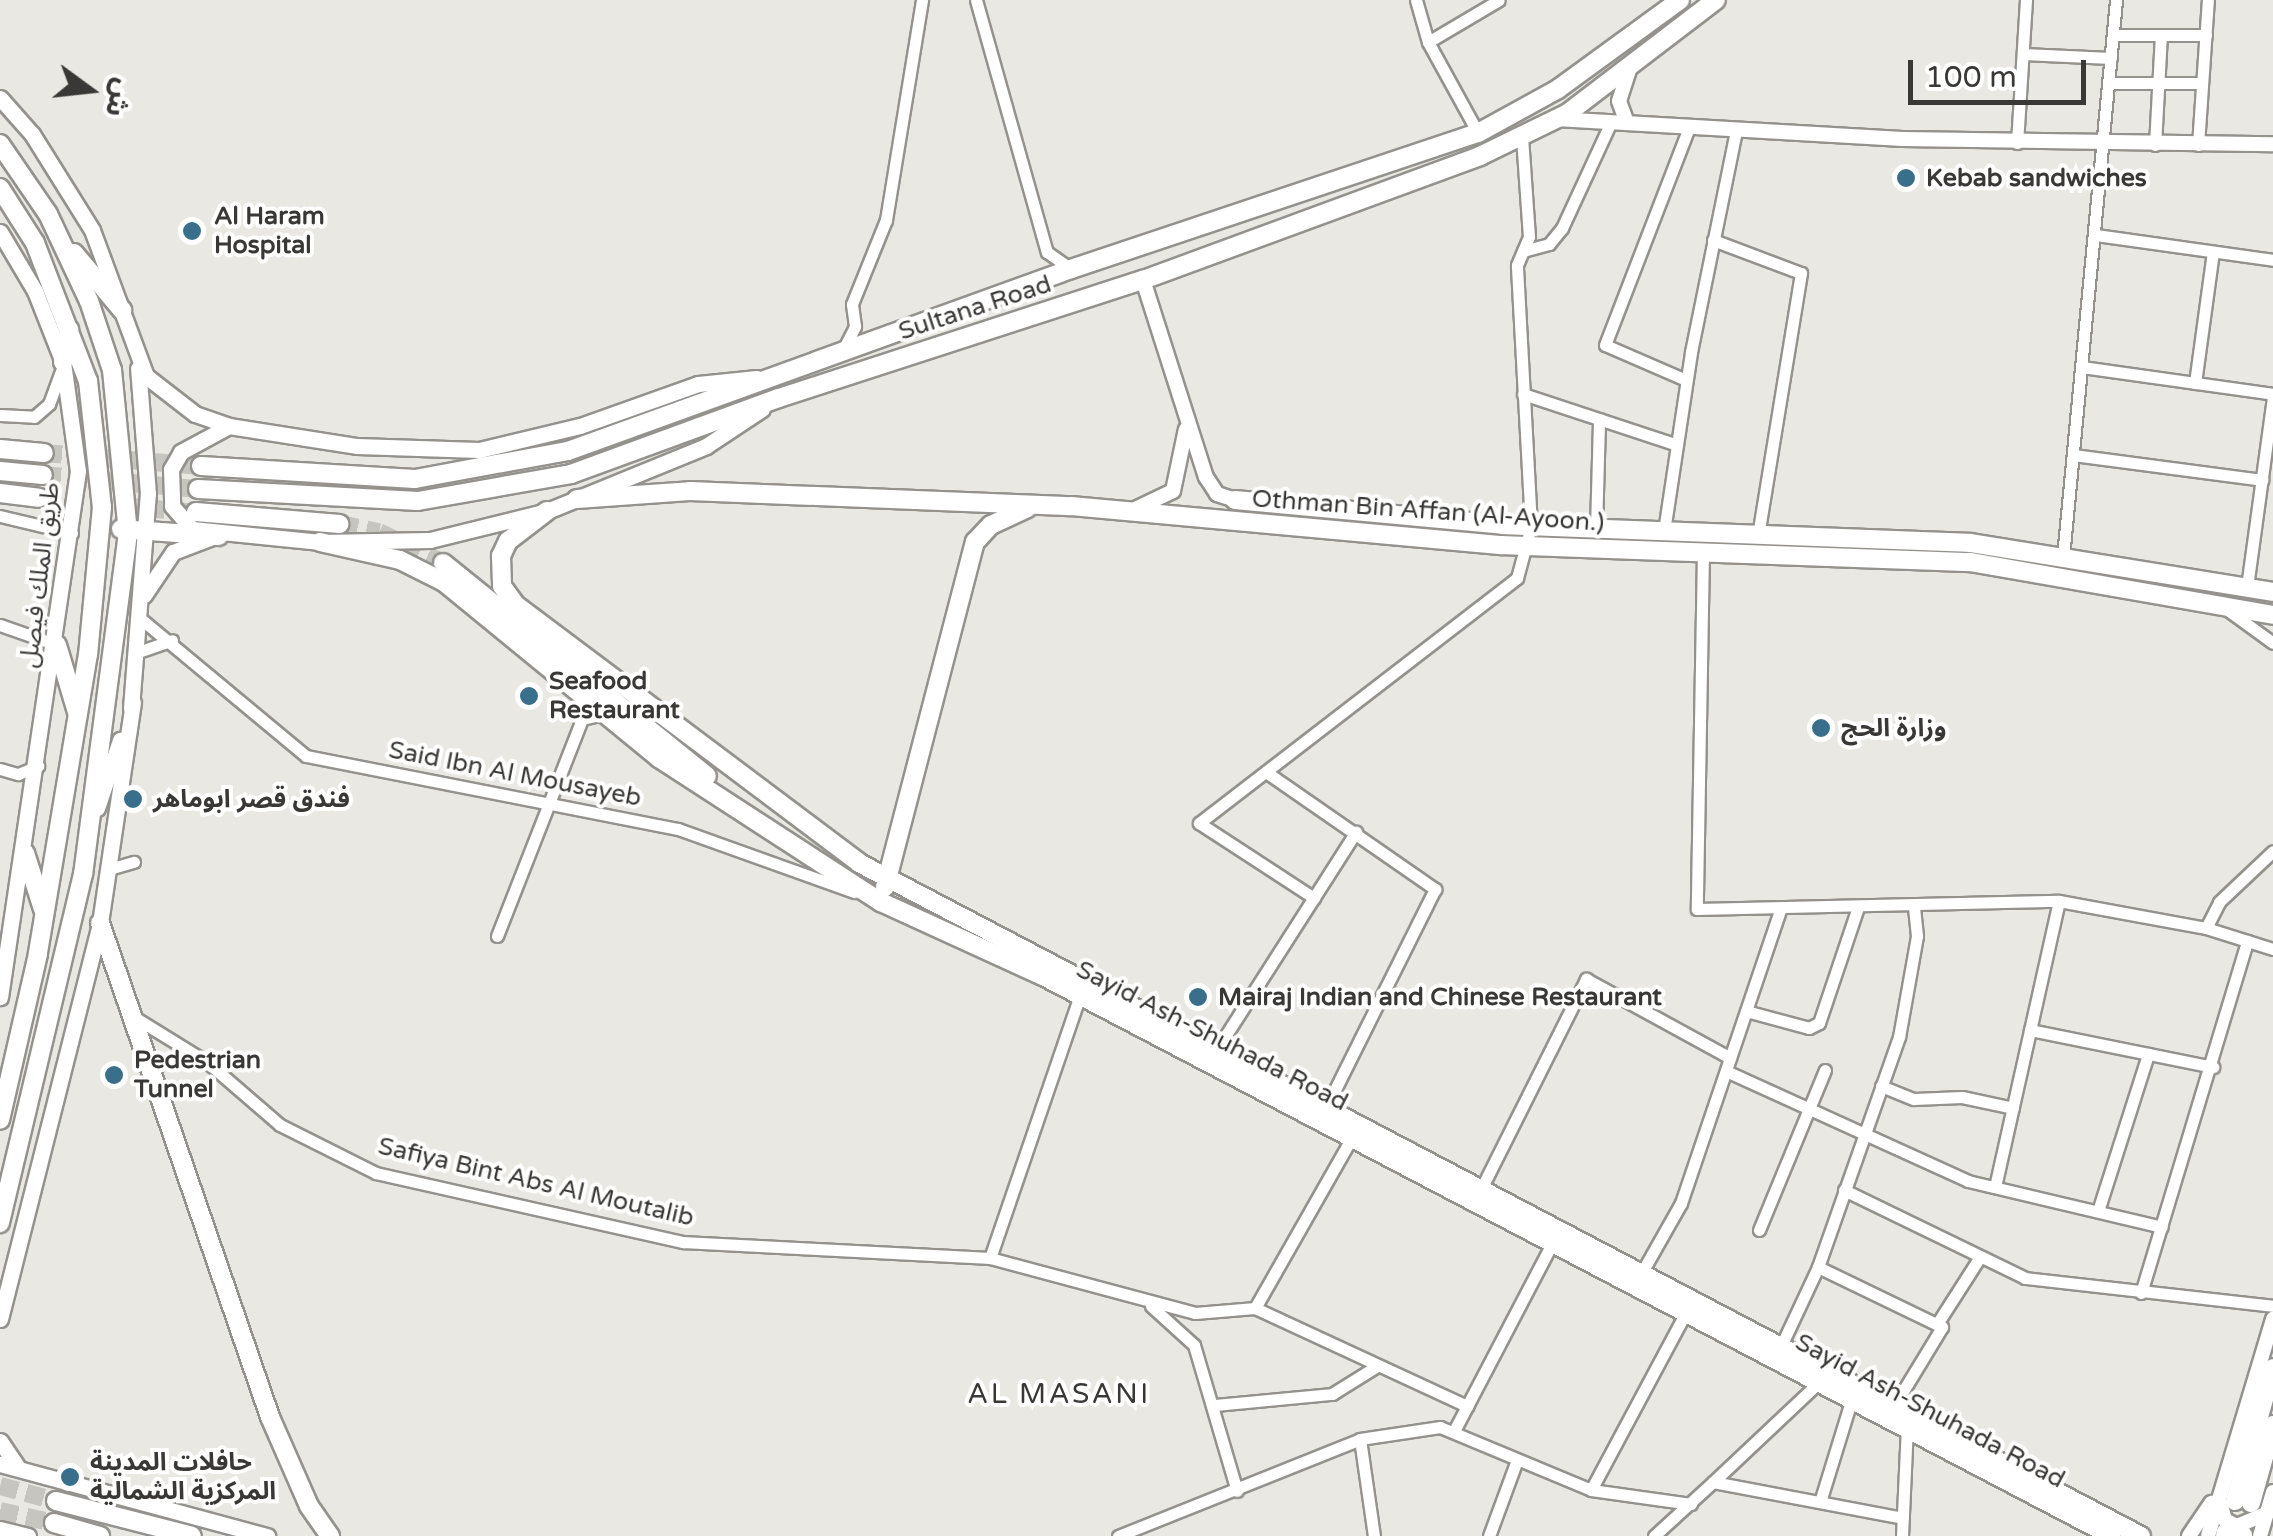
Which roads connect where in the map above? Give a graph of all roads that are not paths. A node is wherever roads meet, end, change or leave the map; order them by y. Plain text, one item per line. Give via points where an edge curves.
1 (922, 0) edge
2 (976, 0) edge
3 (1430, 0) edge
4 (1500, 0) edge
5 (1680, 0) edge
6 (1716, 0) edge
7 (2026, 0) edge
8 (2116, 0) edge
9 (2208, 0) edge
10 (1416, 5) edge
11 (2113, 35) junction
12 (2161, 35) junction
13 (2206, 35) junction
14 (1428, 42) junction
15 (2023, 54) junction
16 (2111, 58) junction
17 (1629, 71) junction
18 (2110, 83) junction
19 (2158, 83) junction
20 (2202, 84) junction
21 (0, 98) edge
22 (1556, 119) junction
23 (1619, 123) junction
24 (1689, 127) junction
25 (1736, 130) junction
26 (1478, 133) junction
27 (1522, 136) junction
28 (2016, 143) junction
29 (0, 144) edge
30 (2273, 144) edge
31 (2155, 145) junction
32 (2198, 145) junction
33 (2104, 146) junction
34 (0, 188) edge
35 (0, 215) edge
36 (0, 232) edge
37 (57, 232) junction
38 (2096, 235) junction
39 (1713, 240) junction
40 (35, 243) junction
41 (1523, 250) junction
42 (2213, 252) junction
43 (2273, 260) edge
44 (1071, 269) junction
45 (1143, 280) junction
46 (122, 310) junction
47 (70, 325) junction
48 (135, 347) junction
49 (842, 352) junction
50 (63, 362) junction
51 (2082, 367) junction
52 (776, 376) junction
53 (1686, 380) junction
54 (2195, 383) junction
55 (1523, 394) junction
56 (2273, 396) edge
57 (779, 398) junction
58 (0, 415) edge
59 (1599, 420) junction
60 (228, 426) junction
61 (1187, 426) junction
62 (1677, 445) junction
63 (0, 449) edge
64 (44, 453) tunnel mouth
65 (2073, 455) junction
66 (202, 466) tunnel mouth
67 (0, 471) edge
68 (42, 475) tunnel mouth
69 (2262, 480) junction
70 (198, 489) tunnel mouth
71 (0, 493) edge
72 (39, 498) tunnel mouth
73 (577, 499) junction
74 (1234, 500) joint
75 (102, 506) junction
76 (1032, 506) junction
77 (547, 511) junction
78 (196, 512) tunnel mouth
79 (1123, 514) junction
80 (0, 516) edge
81 (340, 524) tunnel mouth
82 (1531, 526) junction
83 (1596, 529) junction
84 (1664, 532) junction
85 (72, 533) junction
86 (137, 533) junction
87 (1758, 535) junction
88 (219, 536) junction
89 (320, 542) junction
90 (1527, 546) junction
91 (1703, 552) junction
92 (2063, 556) junction
93 (443, 563) tunnel mouth
94 (2247, 588) junction
95 (2273, 592) edge
96 (142, 599) junction
97 (2222, 606) junction
98 (2273, 615) edge
99 (140, 619) junction
100 (0, 626) edge
101 (172, 640) junction
102 (2273, 643) edge
103 (57, 645) junction
104 (138, 652) junction
105 (133, 702) junction
106 (603, 714) junction
107 (78, 715) junction
108 (38, 766) junction
109 (0, 769) edge
110 (1266, 772) junction
111 (550, 804) junction
112 (91, 828) junction
113 (59, 832) junction
114 (780, 832) junction
115 (1356, 832) junction
116 (2273, 851) edge
117 (24, 853) junction
118 (134, 862) dead end
119 (108, 869) junction
120 (887, 878) junction
121 (1314, 898) junction
122 (2058, 901) junction
123 (882, 902) junction
124 (1914, 905) junction
125 (1858, 907) junction
126 (1780, 910) junction
127 (45, 915) junction
128 (100, 923) junction
129 (2206, 928) junction
130 (497, 936) dead end
131 (2247, 941) junction
132 (2273, 949) edge
133 (1080, 996) junction
134 (0, 997) edge
135 (1746, 1012) junction
136 (129, 1014) junction
137 (2030, 1030) junction
138 (1217, 1049) junction
139 (2148, 1054) junction
140 (1730, 1058) junction
141 (2213, 1067) junction
142 (1825, 1070) dead end
143 (1726, 1071) junction
144 (1881, 1086) junction
145 (1327, 1106) junction
146 (1812, 1108) junction
147 (2012, 1108) junction
148 (0, 1120) edge
149 (1863, 1134) junction
150 (1352, 1137) junction
151 (1482, 1186) junction
152 (1995, 1187) junction
153 (1844, 1190) junction
154 (2099, 1208) junction
155 (0, 1222) edge
156 (2162, 1227) junction
157 (1759, 1230) dead end
158 (1553, 1242) junction
159 (990, 1258) junction
160 (1978, 1260) junction
161 (1818, 1267) junction
162 (1642, 1272) junction
163 (2142, 1293) junction
164 (1151, 1306) junction
165 (2273, 1306) edge
166 (1255, 1308) junction
167 (1686, 1312) junction
168 (0, 1319) edge
169 (2273, 1319) edge
170 (1937, 1324) junction
171 (1780, 1346) junction
172 (1377, 1366) junction
173 (2273, 1368) edge
174 (1820, 1382) junction
175 (1852, 1398) junction
176 (1216, 1406) junction
177 (1467, 1406) junction
178 (1894, 1406) junction
179 (2273, 1425) edge
180 (1907, 1427) junction
181 (1454, 1431) junction
182 (1360, 1439) junction
183 (0, 1440) edge
184 (1517, 1460) junction
185 (0, 1464) edge
186 (18, 1468) junction
187 (2226, 1476) junction
188 (1714, 1482) junction
189 (1591, 1490) junction
190 (1237, 1491) junction
191 (56, 1501) tunnel mouth
192 (1820, 1502) junction
193 (2256, 1502) edge
194 (1691, 1504) junction
195 (1903, 1518) junction
196 (54, 1524) tunnel mouth
197 (2079, 1527) edge
198 (0, 1529) edge
199 (2127, 1534) edge
200 (2229, 1535) edge
201 (28, 1536) edge
202 (100, 1536) edge
203 (192, 1536) edge
204 (267, 1536) edge
205 (330, 1536) edge
206 (1118, 1536) edge
207 (1374, 1536) edge
208 (1489, 1536) edge
209 (1654, 1536) edge
210 (1902, 1536) edge
211 (2151, 1536) edge
212 (2189, 1536) edge
213 (2260, 1536) edge

1 - 49 street via 886,220 852,304 855,326
2 - 44 street via 1047,252
3 - 10 street
4 - 14 street
5 - 26 main road, Sultana Road via 1558,89
6 - 17 main road, Sultana Road
7 - 15 street
8 - 11 street
9 - 13 street
10 - 14 street
11 - 12 street
11 - 16 street
12 - 13 street
12 - 19 street
13 - 20 street
14 - 26 street
15 - 16 street
15 - 28 street
16 - 18 street
17 - 22 main road, Sultana Road
17 - 23 street
18 - 19 street
18 - 33 street
19 - 20 street
19 - 31 street
20 - 32 street
21 - 46 main road via 32,134 92,230
22 - 23 street
22 - 27 main road, Sultana Road
23 - 24 street
23 - 41 street via 1562,228 1549,244
24 - 25 street
24 - 53 street via 1606,345
25 - 28 street
25 - 39 street
26 - 44 main road, Sultana Road
27 - 41 street via 1530,199
27 - 45 main road, Sultana Road
28 - 33 street
29 - 37 main road
30 - 32 street
31 - 32 street
31 - 33 street
33 - 38 street
34 - 40 main road
35 - 40 main road
36 - 50 main road, طريق الملك فيصل via 35,291
37 - 46 main road
37 - 86 main road via 112,370
38 - 42 street
38 - 51 street
39 - 53 street
39 - 87 street via 1801,273
40 - 47 main road
41 - 55 street
42 - 43 street
42 - 54 street
44 - 49 main road, Sultana Road
45 - 57 main road, Sultana Road
45 - 61 street
46 - 48 main road
47 - 50 main road
47 - 75 main road via 97,423
48 - 60 main road via 146,376 168,398
48 - 86 main road via 146,421
49 - 52 main road, Sultana Road
50 - 58 street via 49,404 34,416
50 - 85 main road, طريق الملك فيصل via 78,471
51 - 54 street
51 - 65 street
52 - 60 main road via 698,384 580,426 479,450 357,446
52 - 66 main road, Sultana Road via 568,452 466,474 358,480
53 - 62 street
54 - 56 street
55 - 59 street
55 - 82 street
56 - 69 street
57 - 70 main road, Sultana Road via 525,486 362,502
57 - 73 main road via 706,446
59 - 62 street
59 - 83 street
60 - 88 main road via 181,452 168,493 192,530
61 - 74 street via 1206,477 1217,494
61 - 79 street via 1173,491
62 - 84 street
63 - 64 main road
65 - 69 street
65 - 92 street
67 - 68 main road
69 - 94 street
71 - 72 main road
73 - 76 main road, Othman Bin Affan (Al-Ayoon.) via 690,491
73 - 77 main road
74 - 82 main road, Othman Bin Affan (Al-Ayoon.)
75 - 86 main road
75 - 107 main road
76 - 79 main road, Othman Bin Affan (Al-Ayoon.)
76 - 120 main road via 991,524 975,542
77 - 89 main road via 430,540
77 - 120 main road, Sayid Ash-Shuhada Road via 508,540 501,556 502,586 516,605 788,816
78 - 81 main road
79 - 90 main road, Othman Bin Affan (Al-Ayoon.)
80 - 85 street
82 - 83 main road, Othman Bin Affan (Al-Ayoon.)
82 - 90 street
83 - 84 main road, Othman Bin Affan (Al-Ayoon.)
84 - 87 main road, Othman Bin Affan (Al-Ayoon.)
85 - 103 main road, طريق الملك فيصل
86 - 88 main road
86 - 96 main road
86 - 112 main road
87 - 92 main road, Othman Bin Affan (Al-Ayoon.) via 1970,543
88 - 89 main road
88 - 96 main road via 174,552
89 - 106 main road, Sayid Ash-Shuhada Road via 400,560 444,582
90 - 91 main road, Othman Bin Affan (Al-Ayoon.)
90 - 110 street via 1517,578 1492,600
91 - 97 main road, Othman Bin Affan (Al-Ayoon.) via 1970,562
91 - 126 street via 1697,909
92 - 94 main road, Othman Bin Affan (Al-Ayoon.)
93 - 114 main road
94 - 95 main road, Othman Bin Affan (Al-Ayoon.)
96 - 99 main road
97 - 98 main road, Othman Bin Affan (Al-Ayoon.)
97 - 102 street
99 - 101 street, Said Ibn Al Mousayeb
99 - 104 main road
100 - 103 street
101 - 104 street
101 - 111 street, Said Ibn Al Mousayeb via 306,756
103 - 107 main road
103 - 108 main road, طريق الملك فيصل
104 - 105 main road
105 - 112 main road
105 - 119 main road
106 - 111 street via 582,719
106 - 114 main road, Sayid Ash-Shuhada Road via 659,758
107 - 113 main road
108 - 109 street via 18,774
108 - 117 main road, طريق الملك فيصل
110 - 115 street
110 - 121 street via 1200,822
111 - 123 street, Said Ibn Al Mousayeb via 678,829
111 - 130 street
112 - 113 main road
112 - 155 main road
113 - 127 main road
114 - 123 main road, Sayid Ash-Shuhada Road
115 - 121 street
115 - 145 street via 1435,889
116 - 129 street via 2219,902
117 - 127 main road
117 - 134 main road, طريق الملك فيصل
118 - 119 street
119 - 128 main road
120 - 123 main road
120 - 138 main road, Sayid Ash-Shuhada Road
121 - 138 street
122 - 124 street
122 - 129 street
122 - 137 street
123 - 133 main road, Sayid Ash-Shuhada Road
124 - 125 street
124 - 144 street via 1916,936 1900,1038
125 - 126 street
125 - 135 street via 1819,1023 1808,1028
126 - 135 street
127 - 148 main road
128 - 136 main road
128 - 168 main road
129 - 131 street
131 - 132 street
131 - 141 street
133 - 150 main road, Sayid Ash-Shuhada Road
133 - 159 street
135 - 140 street
136 - 159 street, Safiya Bint Abs Al Moutalib via 206,1062 280,1125 376,1173 683,1242
136 - 205 main road via 188,1167 270,1417 309,1506
137 - 139 street
137 - 147 street
138 - 145 main road, Sayid Ash-Shuhada Road
139 - 141 street
139 - 154 street
140 - 143 street
140 - 151 street via 1586,979
141 - 156 street
142 - 146 street
143 - 146 street
143 - 162 street via 1681,1202
144 - 147 street via 1914,1100 1962,1097
144 - 149 street
145 - 151 main road, Sayid Ash-Shuhada Road
146 - 149 street
146 - 157 street
147 - 152 street
149 - 152 street
149 - 153 street
150 - 158 main road, Sayid Ash-Shuhada Road
150 - 166 street
151 - 162 main road, Sayid Ash-Shuhada Road
152 - 154 street
153 - 160 street
153 - 161 street
154 - 156 street
156 - 163 street
158 - 167 main road, Sayid Ash-Shuhada Road
158 - 177 street
159 - 164 street, Safiya Bint Abs Al Moutalib
160 - 163 street via 2025,1278
160 - 170 street
161 - 170 street
161 - 171 street
162 - 171 main road, Sayid Ash-Shuhada Road
163 - 165 street
164 - 166 street, Safiya Bint Abs Al Moutalib via 1196,1313
164 - 176 street via 1194,1344
166 - 172 street
167 - 174 main road, Sayid Ash-Shuhada Road
167 - 189 street
169 - 187 street
170 - 178 street via 1942,1326
171 - 178 main road, Sayid Ash-Shuhada Road
172 - 176 street via 1332,1394
172 - 177 street
173 - 193 main road
174 - 175 main road, Sayid Ash-Shuhada Road
174 - 188 street
175 - 180 main road, Sayid Ash-Shuhada Road
175 - 192 street
176 - 190 street
177 - 181 street
178 - 199 main road, Sayid Ash-Shuhada Road
179 - 193 main road
180 - 195 street
180 - 197 main road, Sayid Ash-Shuhada Road
181 - 182 street via 1440,1426
181 - 184 street
182 - 190 street
182 - 207 street
183 - 186 main road
184 - 189 street
184 - 208 street
185 - 186 main road
186 - 204 main road
187 - 193 street
187 - 212 street
188 - 192 street
188 - 194 street
189 - 194 street
190 - 206 street
191 - 203 main road
192 - 195 street
193 - 200 street
193 - 213 street
194 - 209 street
195 - 210 street
196 - 202 main road
197 - 199 main road, Sayid Ash-Shuhada Road
198 - 201 main road
199 - 211 street

